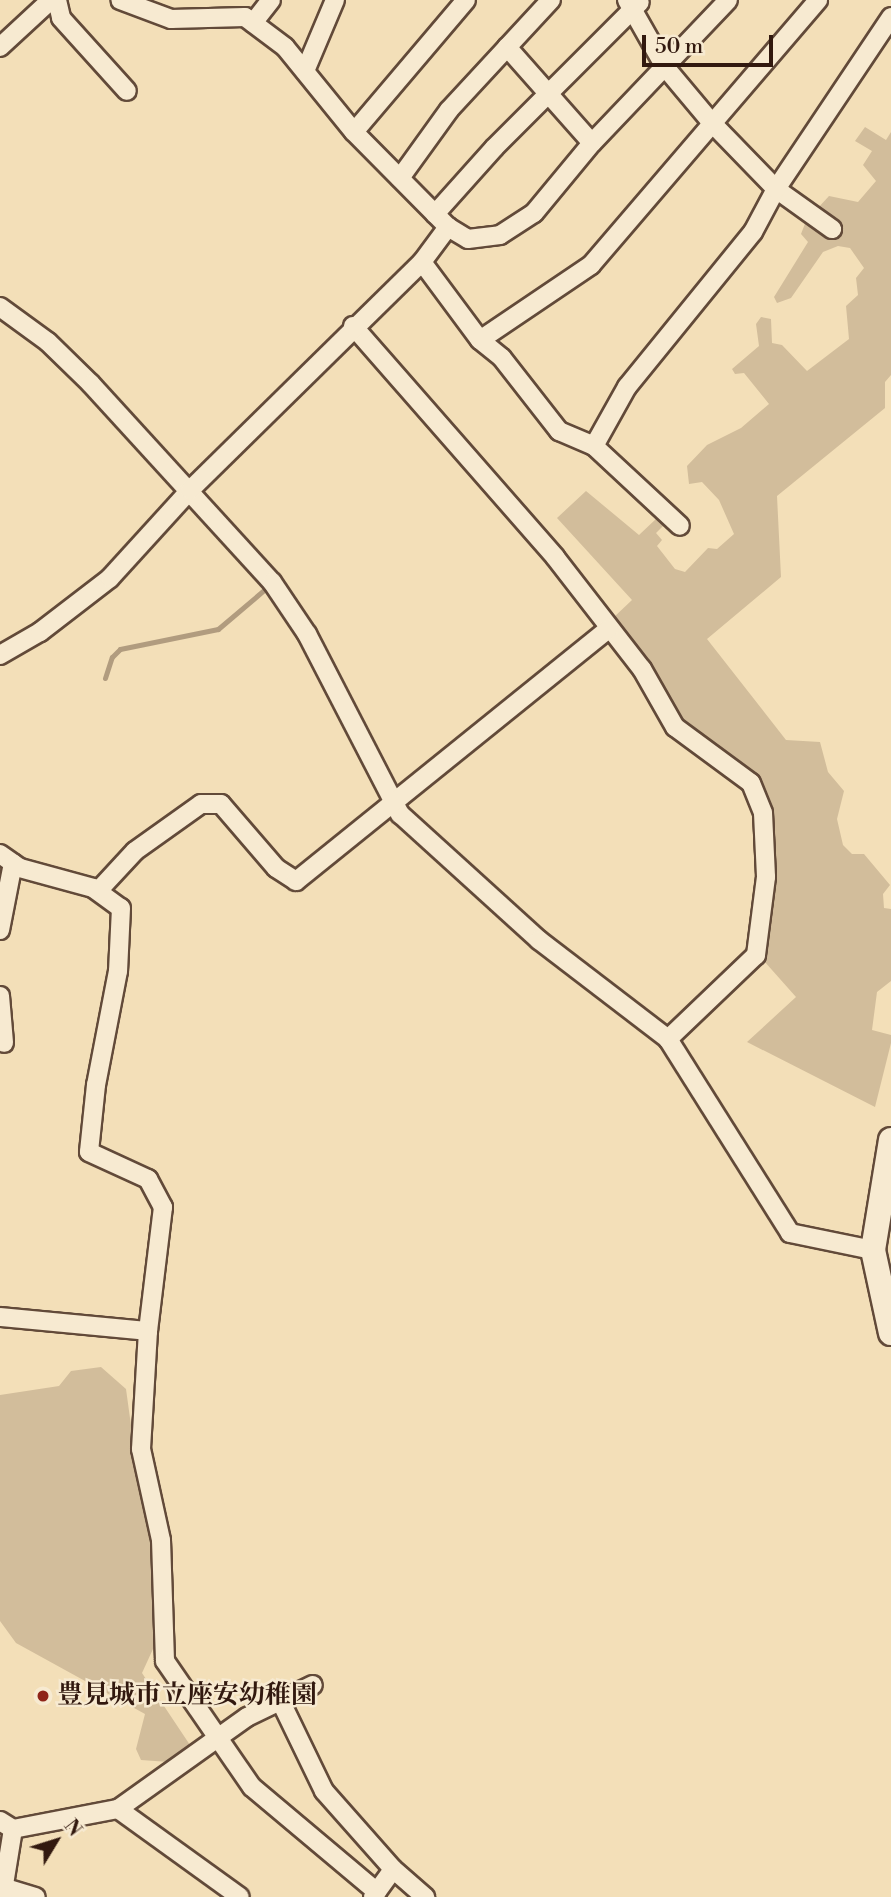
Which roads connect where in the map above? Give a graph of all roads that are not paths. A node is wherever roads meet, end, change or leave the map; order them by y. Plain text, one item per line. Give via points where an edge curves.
1 (51, 0) edge
2 (57, 0) edge
3 (120, 0) edge
4 (271, 0) edge
5 (335, 0) edge
6 (466, 0) edge
7 (551, 0) edge
8 (727, 0) edge
9 (818, 0) edge
10 (634, 3) edge
11 (891, 17) edge
12 (253, 23) junction
13 (0, 47) edge
14 (507, 47) junction
15 (665, 66) junction
16 (305, 71) junction
17 (127, 91) dead end
18 (549, 93) junction
19 (712, 123) junction
20 (354, 132) junction
21 (592, 143) junction
22 (400, 178) junction
23 (776, 189) junction
24 (441, 220) junction
25 (832, 229) dead end
26 (422, 262) junction
27 (0, 307) edge
28 (353, 326) junction
29 (480, 340) junction
30 (594, 446) junction
31 (190, 490) junction
32 (680, 526) dead end
33 (610, 628) junction
34 (0, 655) edge
35 (394, 802) junction
36 (6, 859) edge
37 (98, 891) junction
38 (0, 930) edge
39 (0, 996) edge
40 (668, 1039) junction
41 (4, 1043) dead end
42 (891, 1140) edge
43 (873, 1250) junction
44 (0, 1317) edge
45 (148, 1331) junction
46 (891, 1333) edge
47 (313, 1685) dead end
48 (280, 1700) junction
49 (218, 1737) junction
50 (117, 1809) junction
51 (6, 1825) edge
52 (393, 1869) junction
53 (4, 1893) edge
54 (375, 1894) edge
55 (36, 1897) edge
56 (240, 1897) edge
57 (425, 1897) edge

1 - 13 street
2 - 17 street via 61,18
3 - 12 street via 171,19 245,17
4 - 12 street
5 - 16 street
6 - 20 street
7 - 14 street
8 - 15 street
9 - 19 street
10 - 15 street
10 - 18 street
11 - 23 street
12 - 16 street via 285,47
14 - 18 street
14 - 22 street via 449,110
15 - 19 street
15 - 21 street
16 - 20 street
18 - 21 street
18 - 24 street
19 - 23 street
19 - 29 street via 591,265
20 - 22 street
21 - 24 street via 534,213 500,235 468,239
22 - 24 street
23 - 25 street
23 - 30 street via 753,232 627,387
24 - 26 street
26 - 28 street
26 - 29 street
27 - 31 street via 56,350
28 - 31 street
28 - 33 street
29 - 30 street via 502,358 559,431
30 - 32 street
31 - 34 street via 110,578 40,632
31 - 35 street via 272,582 307,634
33 - 35 street
33 - 40 street via 642,669 675,727 751,783 763,813 766,877 756,956
35 - 37 street via 296,881 276,868 221,804 201,804 135,851
35 - 40 street via 400,814 538,940
36 - 37 street
36 - 38 street
37 - 45 street via 121,908 118,971 96,1085 89,1152 148,1179 163,1208
39 - 41 street
40 - 43 street via 790,1233
42 - 43 street
43 - 46 street
44 - 45 street
45 - 49 street via 141,1448 161,1540 165,1661
47 - 48 street
48 - 49 street
48 - 52 street via 324,1791
49 - 50 street
49 - 54 street via 252,1787
50 - 51 street
50 - 56 street
51 - 53 street
52 - 54 street
52 - 57 street
53 - 55 street

